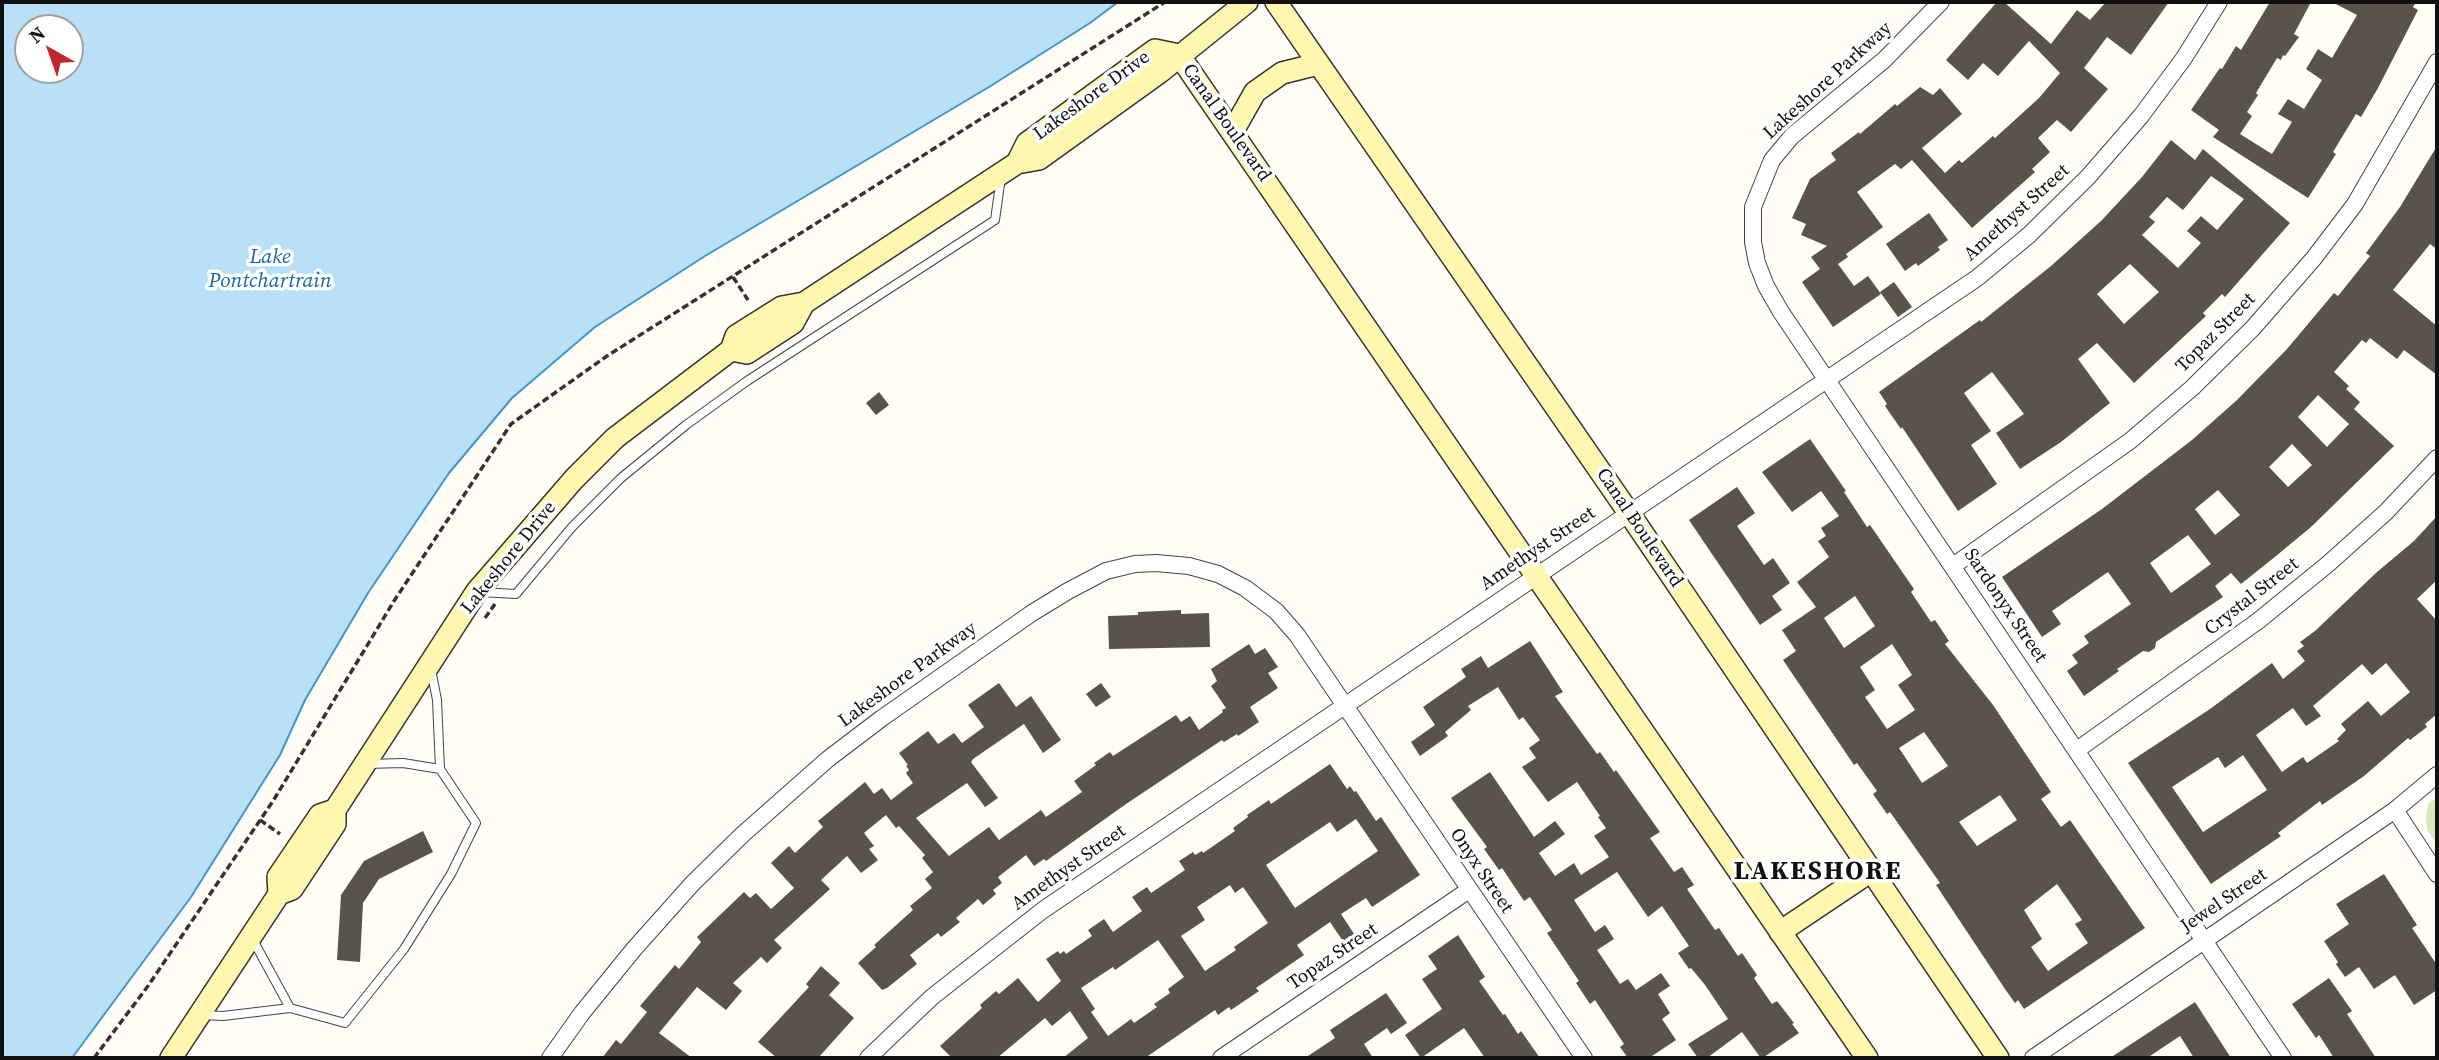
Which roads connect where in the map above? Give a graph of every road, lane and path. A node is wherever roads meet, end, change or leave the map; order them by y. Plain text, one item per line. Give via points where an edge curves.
1 (1247, 2) edge
2 (1276, 2) edge
3 (1941, 2) edge
4 (2219, 2) edge
5 (1179, 55) junction
6 (2437, 62) edge
7 (1318, 64) junction
8 (1233, 131) junction
9 (1772, 160) joint
10 (1009, 169) junction
11 (733, 276) dead end
12 (748, 300) dead end
13 (1828, 380) junction
14 (2437, 458) edge
15 (1629, 513) junction
16 (1953, 566) junction
17 (1536, 576) junction
18 (477, 592) junction
19 (502, 594) junction
20 (480, 624) dead end
21 (430, 663) junction
22 (1345, 706) junction
23 (2077, 750) junction
24 (364, 764) junction
25 (440, 769) junction
26 (2437, 775) edge
27 (2395, 810) junction
28 (260, 820) dead end
29 (280, 834) dead end
30 (1871, 871) junction
31 (2437, 874) edge
32 (1469, 890) junction
33 (1780, 932) junction
34 (251, 938) junction
35 (2203, 940) junction
36 (290, 1008) junction
37 (200, 1015) junction
38 (171, 1058) edge
39 (551, 1058) edge
40 (868, 1058) edge
41 (1221, 1058) edge
42 (1584, 1058) edge
43 (1867, 1058) edge
44 (1997, 1058) edge
45 (2033, 1058) edge
46 (2283, 1058) edge

1 - 5 street, Lakeshore Drive
2 - 7 street, Canal Boulevard
3 - 9 street, Lakeshore Parkway via 1884,60 1792,136
4 - 13 street, Amethyst Street via 2141,116 2029,235 1977,278
5 - 8 street, Canal Boulevard
5 - 10 street, Lakeshore Drive via 1039,159
6 - 16 street, Topaz Street via 2355,204 2253,328 2130,441
7 - 8 street via 1282,73 1255,92
7 - 15 street, Canal Boulevard
8 - 17 street, Canal Boulevard
9 - 13 street, Sardonyx Street via 1753,207 1757,263 1766,286
10 - 18 street, Lakeshore Drive via 804,303 793,323 756,348 747,353 731,350 615,438
10 - 19 lane via 995,220 686,425 621,478 516,594
11 - 12 path
13 - 15 street, Amethyst Street
13 - 16 street, Sardonyx Street
14 - 23 street, Crystal Street via 2386,512 2268,613
15 - 17 street, Amethyst Street
15 - 30 street, Canal Boulevard
16 - 23 street, Sardonyx Street
17 - 22 street, Amethyst Street
17 - 33 street, Canal Boulevard
18 - 19 lane
18 - 21 street, Lakeshore Drive
19 - 20 path
21 - 24 street, Lakeshore Drive
21 - 25 lane
22 - 32 street, Onyx Street
22 - 39 street, Lakeshore Parkway via 1297,635 1276,611 1245,588 1189,566 1135,564 1106,571 1010,628 882,718 793,789 650,930
22 - 40 street, Amethyst Street via 1043,909 932,997
23 - 35 street, Sardonyx Street
24 - 25 lane
24 - 34 street, Lakeshore Drive via 335,810 320,815 278,877 279,894
25 - 36 lane via 476,823 451,874 404,949 345,1023
26 - 27 street, Jewel Street
27 - 31 street
27 - 35 street, Jewel Street
28 - 29 path
30 - 33 street
30 - 44 street, Canal Boulevard
32 - 41 street, Topaz Street
32 - 42 street, Onyx Street
33 - 43 street, Canal Boulevard
34 - 36 lane
34 - 37 street, Lakeshore Drive
35 - 45 street, Jewel Street
35 - 46 street, Sardonyx Street
36 - 37 lane
37 - 38 street, Lakeshore Drive

